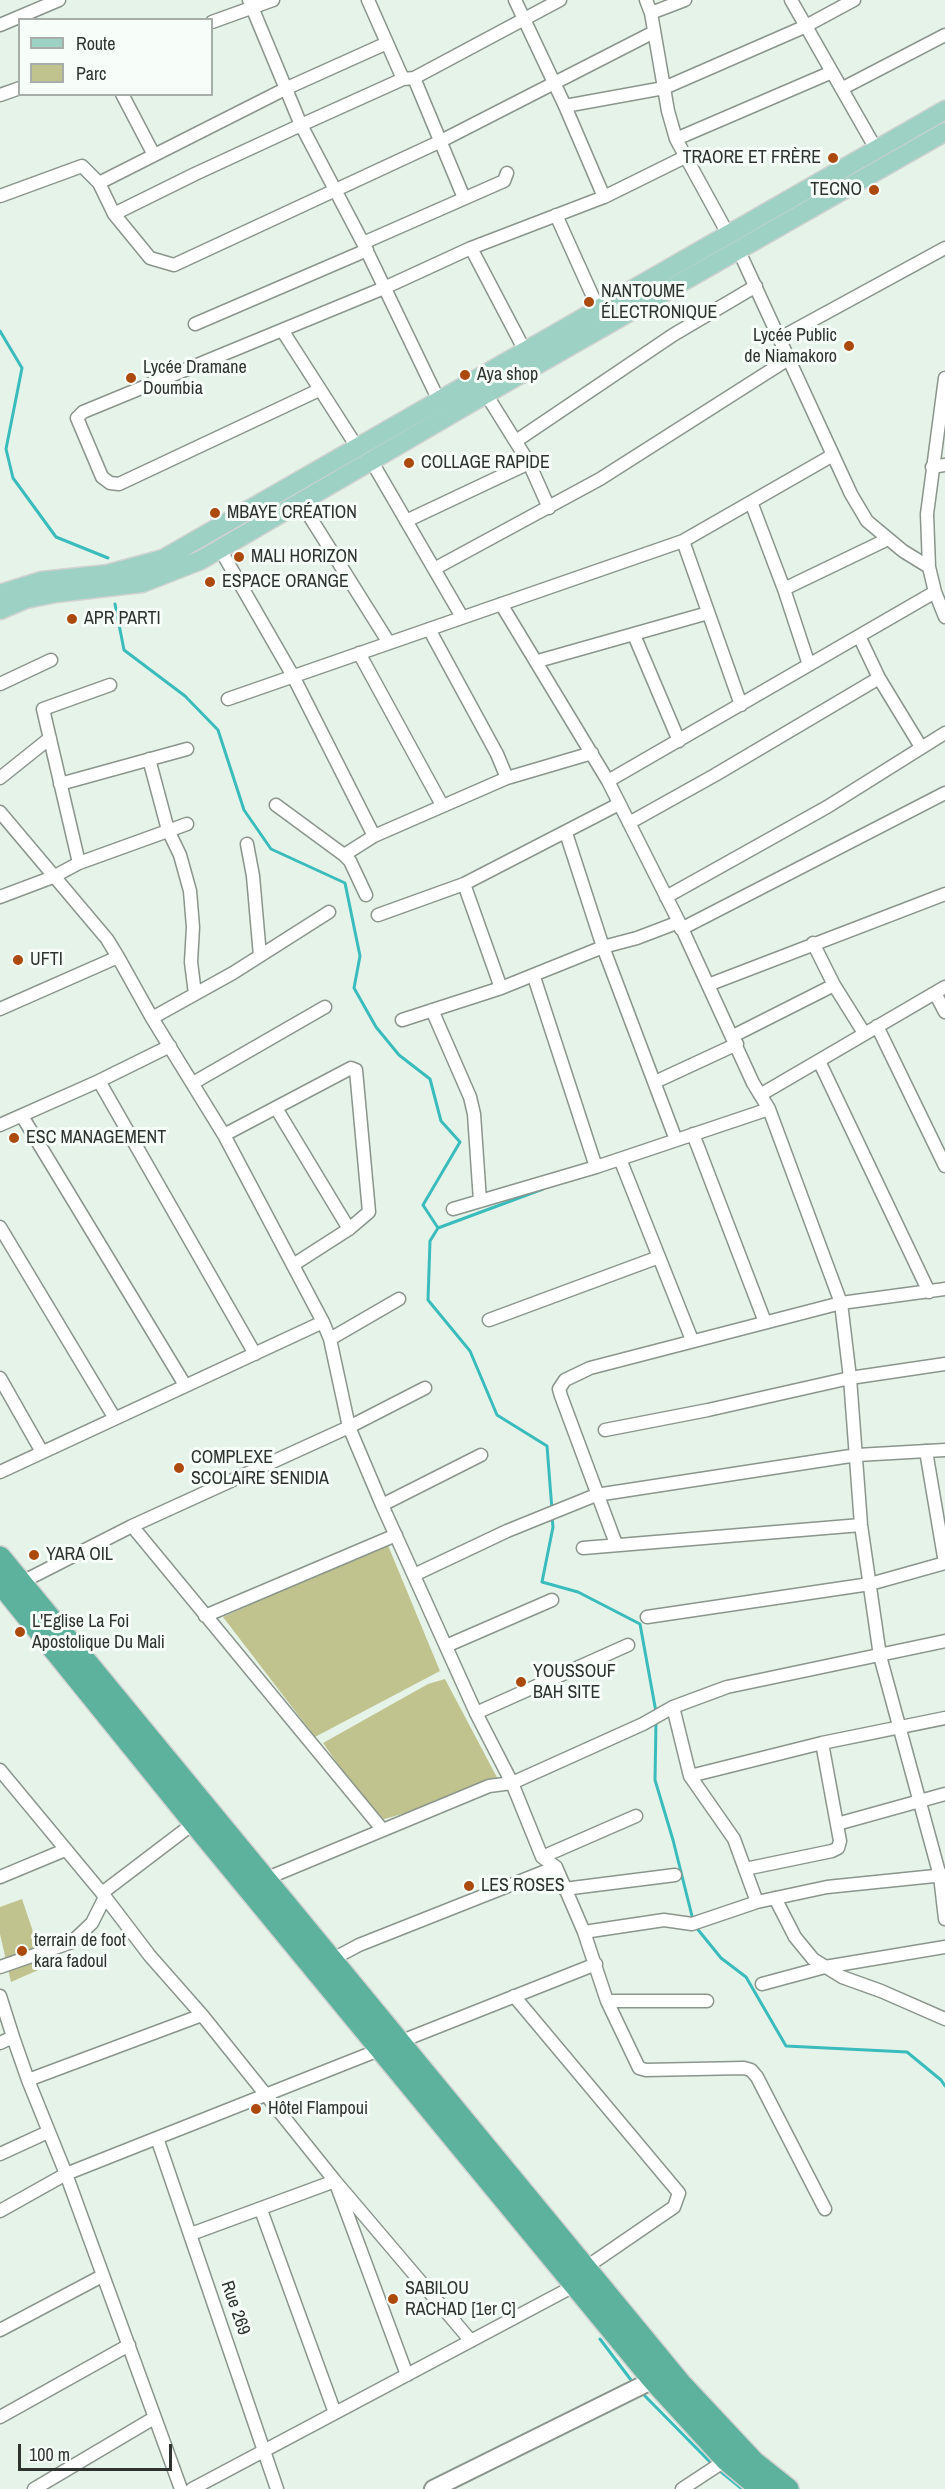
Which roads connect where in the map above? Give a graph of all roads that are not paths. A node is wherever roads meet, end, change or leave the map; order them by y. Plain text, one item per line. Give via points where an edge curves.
1 (59, 0) edge
2 (273, 0) edge
3 (368, 0) edge
4 (515, 0) edge
5 (560, 0) edge
6 (646, 0) edge
7 (685, 0) edge
8 (791, 0) edge
9 (854, 0) edge
10 (251, 4) edge
11 (651, 13) junction
12 (18, 18) edge
13 (18, 18) edge
14 (525, 19) junction
15 (213, 22) edge
16 (0, 26) edge
17 (804, 27) junction
18 (654, 32) junction
19 (945, 35) edge
20 (387, 43) junction
21 (832, 72) junction
22 (409, 79) junction
23 (553, 82) junction
24 (287, 88) junction
25 (664, 88) junction
26 (843, 88) junction
27 (18, 89) edge
28 (0, 95) edge
29 (123, 96) edge
30 (565, 106) junction
31 (945, 110) edge
32 (301, 125) junction
33 (945, 132) edge
34 (676, 139) junction
35 (439, 142) junction
36 (876, 149) junction
37 (154, 155) junction
38 (685, 156) junction
39 (507, 173) dead end
40 (99, 183) junction
41 (336, 190) junction
42 (0, 196) edge
43 (604, 197) junction
44 (464, 198) junction
45 (114, 214) junction
46 (556, 215) junction
47 (733, 242) junction
48 (365, 246) junction
49 (471, 248) junction
50 (945, 248) edge
51 (756, 286) junction
52 (384, 288) junction
53 (598, 308) junction
54 (195, 324) dead end
55 (282, 330) junction
56 (780, 338) junction
57 (525, 351) junction
58 (790, 358) junction
59 (945, 384) edge
60 (320, 390) junction
61 (486, 394) junction
62 (438, 400) junction
63 (447, 417) junction
64 (516, 441) junction
65 (357, 447) junction
66 (832, 454) junction
67 (372, 462) junction
68 (529, 463) junction
69 (939, 466) edge
70 (300, 501) junction
71 (751, 502) junction
72 (549, 508) junction
73 (406, 521) junction
74 (888, 539) junction
75 (683, 541) junction
76 (220, 549) junction
77 (929, 567) junction
78 (434, 569) junction
79 (784, 589) junction
80 (935, 592) junction
81 (0, 594) edge
82 (501, 604) junction
83 (0, 610) edge
84 (708, 614) junction
85 (462, 617) junction
86 (945, 617) edge
87 (429, 629) junction
88 (634, 635) junction
89 (859, 636) junction
90 (389, 643) junction
91 (359, 653) junction
92 (51, 660) dead end
93 (538, 662) junction
94 (809, 665) junction
95 (292, 676) junction
96 (879, 678) junction
97 (0, 684) edge
98 (110, 685) dead end
99 (228, 699) dead end
100 (741, 705) junction
101 (945, 733) edge
102 (50, 738) junction
103 (679, 741) junction
104 (921, 747) junction
105 (187, 749) dead end
106 (592, 753) junction
107 (149, 759) junction
108 (0, 778) edge
109 (507, 778) junction
110 (608, 781) junction
111 (60, 784) junction
112 (945, 794) edge
113 (620, 804) junction
114 (276, 805) dead end
115 (442, 805) junction
116 (0, 812) edge
117 (628, 823) junction
118 (187, 824) dead end
119 (168, 830) junction
120 (566, 832) junction
121 (374, 836) junction
122 (246, 844) dead end
123 (344, 855) junction
124 (79, 863) junction
125 (53, 877) junction
126 (464, 884) junction
127 (945, 894) edge
128 (366, 895) dead end
129 (0, 897) edge
130 (666, 897) junction
131 (329, 912) dead end
132 (378, 915) dead end
133 (680, 926) junction
134 (813, 943) junction
135 (603, 947) junction
136 (260, 956) junction
137 (118, 957) junction
138 (534, 977) junction
139 (708, 985) junction
140 (834, 985) junction
141 (501, 988) junction
142 (940, 990) edge
143 (195, 994) junction
144 (326, 1007) dead end
145 (0, 1009) edge
146 (432, 1010) junction
147 (945, 1012) edge
148 (152, 1018) junction
149 (402, 1020) dead end
150 (877, 1026) junction
151 (864, 1033) junction
152 (735, 1040) junction
153 (170, 1046) junction
154 (819, 1061) junction
155 (99, 1081) junction
156 (655, 1082) junction
157 (193, 1083) junction
158 (760, 1095) junction
159 (276, 1108) junction
160 (769, 1109) junction
161 (22, 1116) junction
162 (0, 1125) edge
163 (693, 1134) junction
164 (224, 1135) junction
165 (676, 1140) junction
166 (620, 1160) junction
167 (945, 1166) edge
168 (596, 1167) junction
169 (480, 1201) junction
170 (453, 1209) dead end
171 (0, 1227) edge
172 (349, 1229) junction
173 (659, 1257) junction
174 (293, 1265) junction
175 (945, 1289) edge
176 (929, 1292) junction
177 (399, 1299) dead end
178 (841, 1303) junction
179 (489, 1320) dead end
180 (323, 1322) junction
181 (765, 1322) junction
182 (330, 1339) junction
183 (692, 1341) junction
184 (255, 1354) junction
185 (945, 1364) edge
186 (0, 1378) edge
187 (850, 1378) junction
188 (185, 1385) junction
189 (425, 1388) dead end
190 (114, 1418) junction
191 (349, 1427) junction
192 (605, 1430) dead end
193 (945, 1450) edge
194 (926, 1451) junction
195 (42, 1452) junction
196 (481, 1455) dead end
197 (857, 1455) junction
198 (0, 1472) edge
199 (596, 1495) junction
200 (382, 1505) junction
201 (861, 1525) junction
202 (132, 1526) junction
203 (396, 1535) junction
204 (616, 1544) junction
205 (583, 1548) dead end
206 (0, 1557) edge
207 (945, 1563) edge
208 (414, 1575) junction
209 (870, 1584) junction
210 (6, 1587) edge
211 (552, 1600) dead end
212 (205, 1616) junction
213 (647, 1617) dead end
214 (945, 1641) edge
215 (446, 1646) junction
216 (628, 1646) dead end
217 (880, 1656) junction
218 (674, 1707) junction
219 (476, 1713) junction
220 (945, 1718) edge
221 (898, 1728) junction
222 (822, 1743) junction
223 (0, 1770) edge
224 (690, 1776) junction
225 (512, 1783) junction
226 (5, 1784) edge
227 (945, 1794) edge
228 (919, 1800) junction
229 (636, 1816) dead end
230 (194, 1823) junction
231 (837, 1824) junction
232 (382, 1829) junction
233 (65, 1850) junction
234 (542, 1857) junction
235 (556, 1867) junction
236 (745, 1869) junction
237 (675, 1875) dead end
238 (942, 1876) edge
239 (0, 1877) edge
240 (265, 1879) junction
241 (564, 1889) junction
242 (104, 1895) junction
243 (775, 1898) junction
244 (757, 1902) junction
245 (945, 1919) edge
246 (584, 1932) junction
247 (945, 1947) edge
248 (331, 1960) junction
249 (596, 1964) junction
250 (0, 1967) edge
251 (825, 1967) junction
252 (762, 1984) dead end
253 (514, 1995) junction
254 (0, 1996) edge
255 (607, 2001) junction
256 (707, 2001) dead end
257 (202, 2015) junction
258 (945, 2019) edge
259 (13, 2037) junction
260 (0, 2043) edge
261 (390, 2045) junction
262 (28, 2080) junction
263 (266, 2094) junction
264 (48, 2132) junction
265 (157, 2138) junction
266 (0, 2154) edge
267 (66, 2174) junction
268 (335, 2181) junction
269 (825, 2209) dead end
270 (261, 2210) junction
271 (0, 2211) edge
272 (190, 2234) junction
273 (102, 2276) junction
274 (581, 2277) junction
275 (0, 2331) edge
276 (471, 2341) junction
277 (129, 2345) junction
278 (407, 2375) junction
279 (653, 2380) junction
280 (335, 2413) junction
281 (0, 2417) edge
282 (154, 2418) junction
283 (264, 2451) junction
284 (726, 2460) junction
285 (34, 2489) edge
286 (181, 2489) edge
287 (192, 2489) edge
288 (278, 2489) edge
289 (433, 2489) edge
290 (683, 2489) edge
291 (761, 2489) edge
292 (788, 2489) edge

1 - 13 street
2 - 10 street
3 - 20 street
4 - 14 street
5 - 14 street
6 - 11 street
7 - 11 street
8 - 17 street
9 - 17 street
10 - 15 street
10 - 24 street
11 - 18 street
12 - 16 street
14 - 22 street
14 - 23 street
17 - 21 street
17 - 25 street
18 - 23 street
18 - 25 street
19 - 26 street
20 - 22 street
20 - 24 street
21 - 26 street
21 - 34 street
22 - 32 street
22 - 35 street
23 - 30 street
23 - 35 street
24 - 32 street
24 - 37 street
25 - 30 street
25 - 34 street
26 - 36 street
27 - 28 street
29 - 37 street
30 - 43 street
31 - 36 main road
32 - 41 street
32 - 45 street
33 - 47 main road
34 - 38 street
35 - 41 street
35 - 44 street
36 - 47 main road
37 - 40 street
38 - 43 street
38 - 47 street
39 - 44 street via 504,181
40 - 42 street via 82,166
40 - 45 street
41 - 45 street via 174,266 150,258
41 - 48 street
43 - 46 street
44 - 48 street
46 - 49 street
46 - 53 street
47 - 51 street
47 - 53 main road
47 - 61 main road
48 - 52 street
48 - 54 street
49 - 52 street
49 - 57 street
50 - 56 street
51 - 56 street
51 - 64 street via 673,335
52 - 55 street
52 - 62 street
53 - 57 main road
55 - 60 street
55 - 60 street via 83,412 77,418 80,429 102,477 120,484
56 - 58 street
57 - 62 main road
58 - 66 street
58 - 72 street
59 - 69 street
60 - 65 street
61 - 63 main road
61 - 64 street
62 - 63 street
62 - 65 main road
63 - 67 main road
64 - 68 street
65 - 81 main road via 163,559 108,574 41,581
66 - 71 street
66 - 74 street via 867,521
67 - 70 main road
67 - 73 street
68 - 72 street
68 - 73 street
69 - 77 street via 927,514
70 - 76 main road
70 - 90 street
71 - 75 street
71 - 79 street
72 - 78 street
73 - 78 street
74 - 77 street
74 - 79 street
75 - 82 street
75 - 84 street
76 - 83 main road via 142,584 56,593
76 - 95 street
77 - 80 street
78 - 85 street
79 - 94 street
80 - 86 street
80 - 89 street
82 - 85 street
82 - 93 street
84 - 88 street
84 - 93 street
84 - 100 street
85 - 87 street
87 - 90 street
87 - 109 street
88 - 93 street
88 - 103 street
89 - 94 street
89 - 96 street
90 - 91 street
91 - 95 street
91 - 115 street
92 - 97 street
93 - 106 street
94 - 100 street
95 - 99 street
95 - 121 street
96 - 104 street
96 - 117 street
98 - 102 street via 43,709
100 - 103 street
101 - 104 street
102 - 108 street
102 - 111 street
103 - 110 street
104 - 130 street via 827,807
105 - 107 street
106 - 109 street
106 - 110 street
107 - 111 street
107 - 119 street
109 - 115 street
110 - 113 street
111 - 124 street
112 - 133 street
113 - 117 street
113 - 120 street
114 - 123 street
115 - 121 street
116 - 125 street
117 - 130 street
118 - 119 street
119 - 124 street
119 - 143 street via 190,891
120 - 126 street
120 - 135 street
121 - 123 street
122 - 136 street
123 - 128 street
124 - 125 street
125 - 129 street
125 - 137 street
126 - 132 street
126 - 141 street
127 - 134 street
130 - 133 street
131 - 136 street
133 - 135 street
133 - 139 street
134 - 139 street
134 - 140 street
135 - 138 street
135 - 156 street
136 - 143 street
137 - 145 street
137 - 148 street
138 - 141 street
138 - 168 street
139 - 152 street
140 - 151 street
140 - 152 street
141 - 146 street
142 - 147 street
142 - 150 street
143 - 148 street
144 - 157 street
146 - 149 street
146 - 169 street via 470,1097
148 - 153 street
150 - 151 street
150 - 167 street
151 - 154 street
152 - 156 street
152 - 158 street
153 - 155 street
153 - 157 street
154 - 158 street
154 - 176 street
155 - 161 street
155 - 184 street
156 - 165 street
157 - 164 street
158 - 160 street
159 - 164 street
159 - 172 street
159 - 172 street via 351,1068 356,1070 369,1212
160 - 163 street
160 - 178 street
161 - 162 street
161 - 188 street
163 - 165 street
163 - 181 street
164 - 174 street
165 - 166 street
166 - 168 street
166 - 173 street
168 - 169 street
169 - 170 street
171 - 190 street
172 - 174 street
173 - 179 street
173 - 183 street
174 - 180 street
175 - 176 street
176 - 178 street
177 - 182 street
178 - 181 street
178 - 187 street
180 - 182 street
180 - 184 street
181 - 183 street
182 - 191 street
183 - 199 street via 590,1368 560,1384
184 - 188 street
185 - 187 street
186 - 195 street
187 - 192 street
187 - 197 street
188 - 190 street
189 - 191 street
190 - 195 street
191 - 200 street
191 - 202 street
193 - 194 street
194 - 197 street
194 - 207 street
195 - 198 street
196 - 200 street
197 - 199 street
197 - 201 street
199 - 204 street
199 - 208 street
200 - 203 street
201 - 204 street
201 - 209 street
202 - 210 street
202 - 212 street
203 - 208 street
203 - 212 street
204 - 205 street
206 - 210 highway
207 - 209 street
208 - 215 street
209 - 213 street
209 - 217 street
210 - 230 highway
210 - 240 highway
211 - 215 street
212 - 232 street
214 - 217 street
215 - 219 street
216 - 219 street
217 - 218 street via 727,1687
217 - 221 street
218 - 224 street
218 - 225 street
219 - 225 street
220 - 221 street
221 - 222 street
221 - 228 street
222 - 224 street
222 - 231 street
223 - 226 street
224 - 236 street via 734,1839
225 - 232 street via 489,1786
225 - 234 street
226 - 233 street
227 - 228 street
228 - 231 street
228 - 238 street
229 - 234 street
230 - 242 street
230 - 261 highway
231 - 236 street via 840,1841 832,1851
232 - 240 street
233 - 239 street
233 - 242 street
234 - 235 street
235 - 241 street
235 - 248 street via 359,1945
236 - 244 street
237 - 241 street
238 - 243 street via 827,1887
238 - 245 street
240 - 248 highway
241 - 246 street
242 - 250 street via 92,1923 72,1942
242 - 257 street
243 - 244 street
243 - 251 street via 795,1937
244 - 246 street via 696,1922 664,1920
246 - 249 street
247 - 251 street
248 - 261 highway
249 - 253 street
249 - 255 street
251 - 252 street
251 - 258 street
253 - 261 street
253 - 274 street via 679,2193 674,2207
254 - 259 street
255 - 256 street
255 - 269 street via 639,2068 751,2070
257 - 262 street
257 - 263 street
259 - 260 street
259 - 262 street
261 - 263 street
261 - 274 highway
262 - 264 street
263 - 265 street
263 - 268 street
264 - 266 street
264 - 267 street
265 - 267 street
265 - 272 street, Rue 269
267 - 271 street
267 - 273 street
268 - 270 street
268 - 276 street
268 - 278 street
270 - 272 street
270 - 280 street
272 - 283 street, Rue 269
273 - 275 street
273 - 277 street
274 - 276 street
274 - 279 highway
274 - 292 highway via 754,2462
276 - 278 street
277 - 281 street
277 - 282 street
278 - 280 street
279 - 284 highway
279 - 289 street
280 - 283 street
282 - 285 street
282 - 286 street
283 - 287 street
283 - 288 street, Rue 269
284 - 290 street
284 - 291 highway

